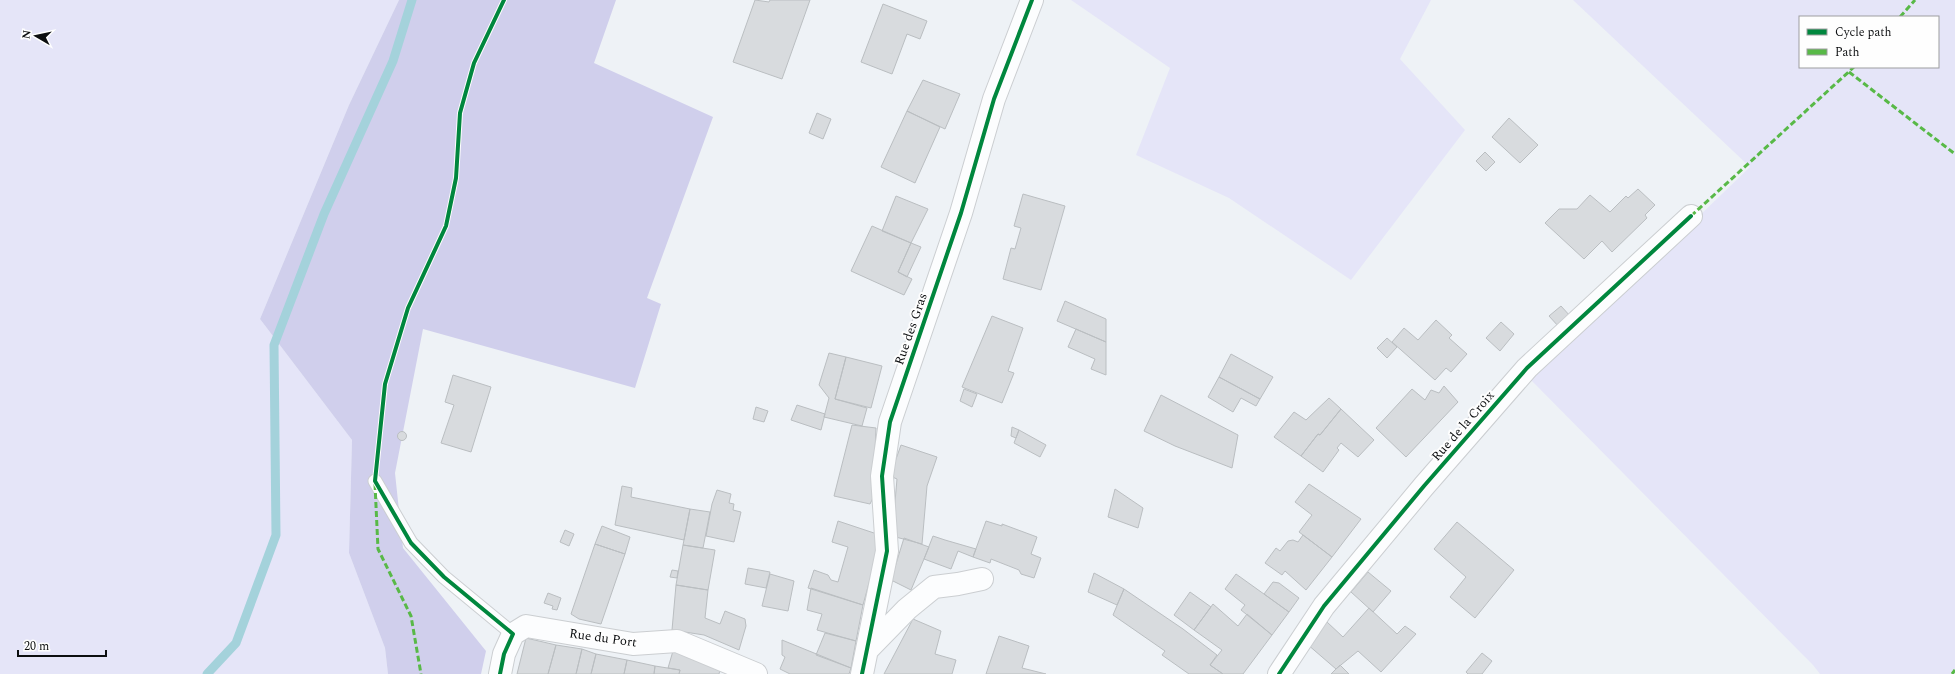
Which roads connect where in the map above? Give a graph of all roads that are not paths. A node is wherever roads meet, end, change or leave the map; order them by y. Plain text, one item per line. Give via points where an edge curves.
1 (1032, 0) edge
2 (1690, 216) dead end
3 (375, 481) dead end
4 (982, 579) dead end
5 (512, 634) junction
6 (867, 650) junction
7 (500, 674) edge
8 (756, 674) edge
9 (862, 674) edge
10 (1280, 674) edge

1 - 6 street, Rue des Gras via 994,99 961,213 890,422 882,476 887,551
2 - 10 street, Rue de la Croix via 1527,368 1324,606
3 - 5 lane via 411,543 444,577
4 - 6 street via 934,587 907,609
5 - 7 street
5 - 8 street, Rue du Port via 526,626 633,644 677,641
6 - 9 street, Rue des Gras

